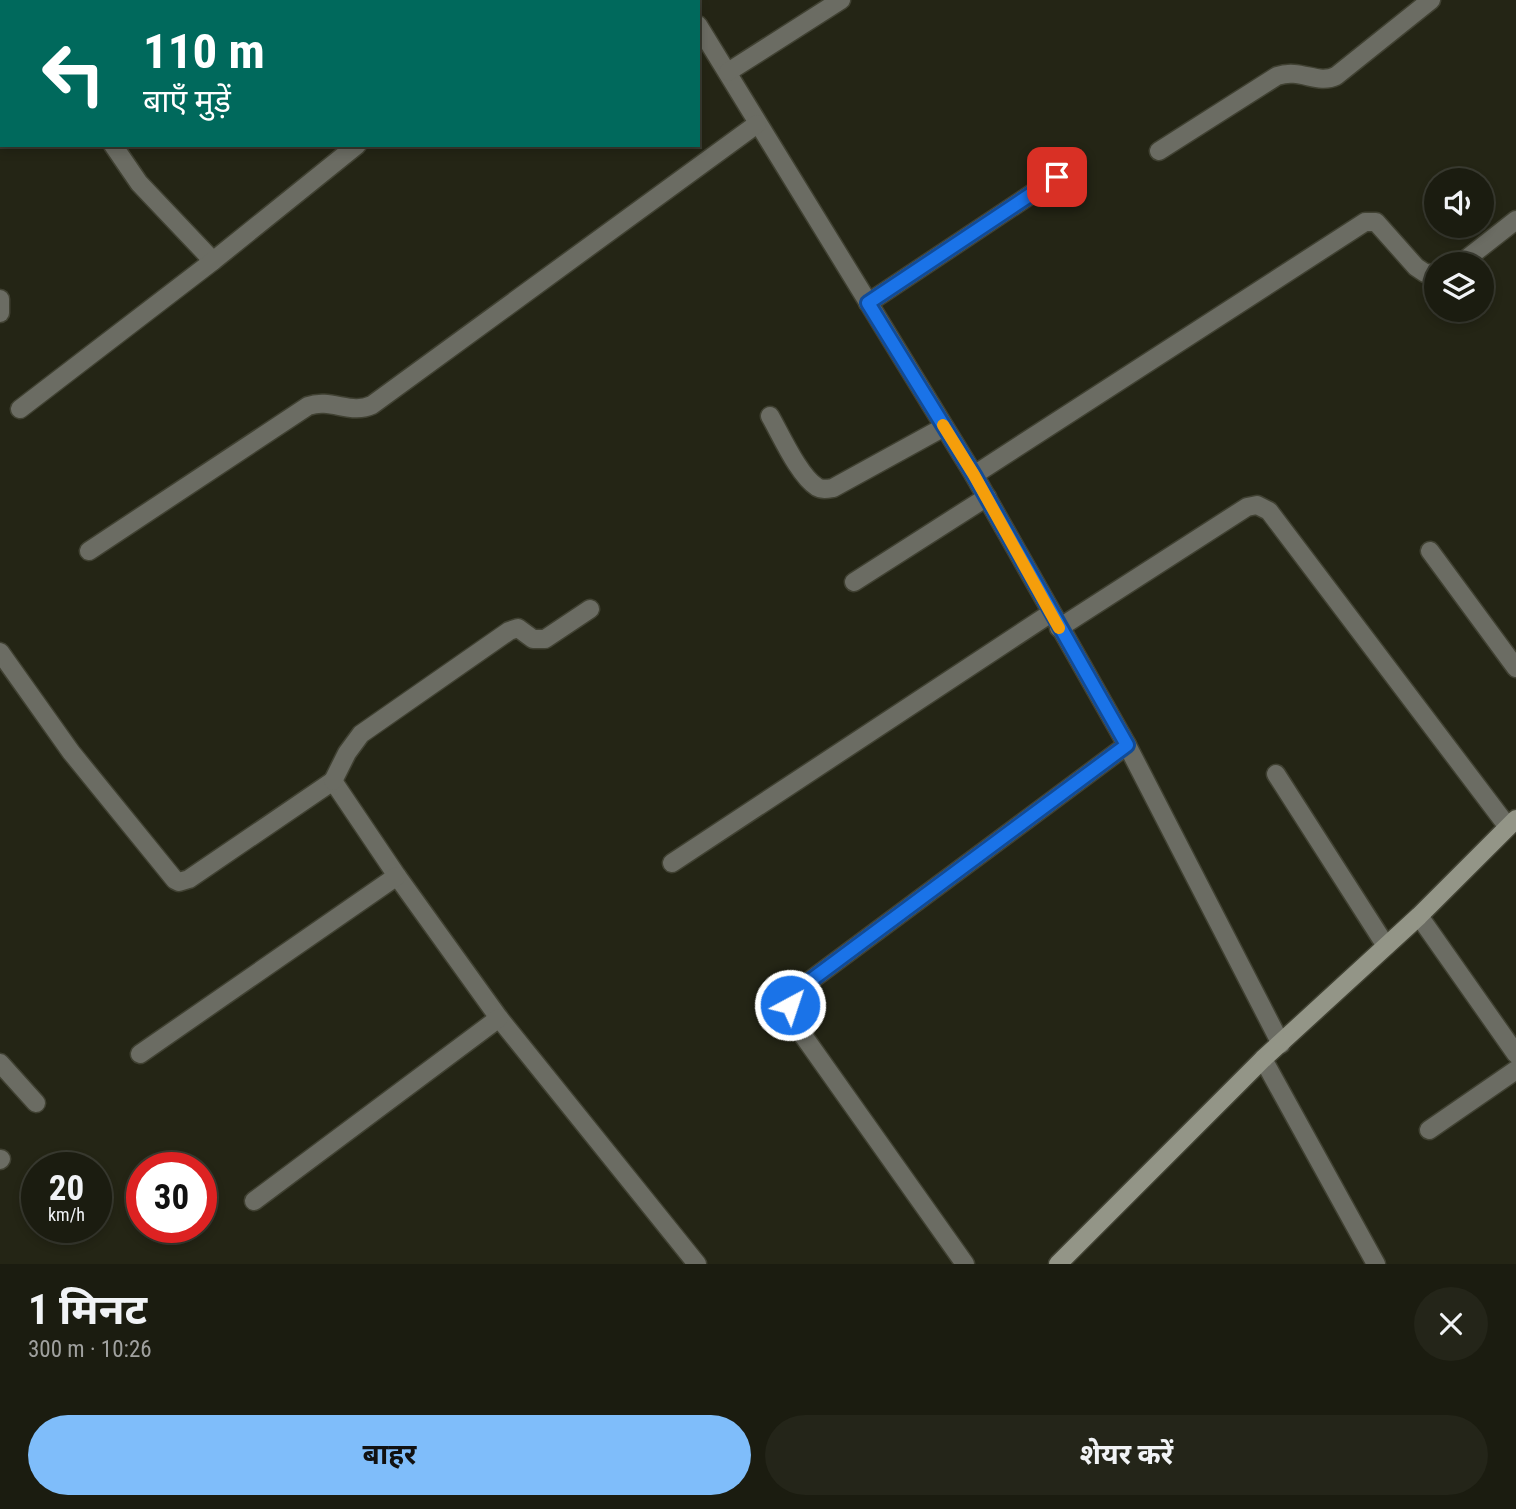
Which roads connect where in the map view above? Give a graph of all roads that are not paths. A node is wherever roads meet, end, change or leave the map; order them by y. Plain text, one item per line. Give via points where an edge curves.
1 (841, 0) edge
2 (1431, 0) edge
3 (700, 28) edge
4 (728, 72) junction
5 (757, 124) junction
6 (114, 147) edge
7 (355, 147) edge
8 (1159, 151) dead end
9 (1057, 177) dead end
10 (1516, 220) edge
11 (1475, 252) edge
12 (213, 261) junction
13 (1424, 271) edge
14 (0, 299) edge
15 (868, 303) junction
16 (0, 313) edge
17 (20, 409) dead end
18 (770, 416) dead end
19 (944, 427) junction
20 (974, 475) junction
21 (987, 497) junction
22 (89, 551) dead end
23 (1430, 551) dead end
24 (854, 582) dead end
25 (590, 609) dead end
26 (1055, 621) junction
27 (0, 652) edge
28 (1516, 668) edge
29 (1127, 745) junction
30 (1276, 774) dead end
31 (333, 780) junction
32 (1512, 823) edge
33 (672, 863) dead end
34 (397, 876) junction
35 (1419, 916) junction
36 (1386, 946) junction
37 (499, 1018) junction
38 (1281, 1044) junction
39 (140, 1054) dead end
40 (1516, 1054) edge
41 (1264, 1059) junction
42 (0, 1063) edge
43 (1516, 1070) edge
44 (37, 1103) dead end
45 (1429, 1130) dead end
46 (254, 1201) dead end
47 (697, 1264) edge
48 (965, 1264) edge
49 (1058, 1264) edge
50 (1376, 1264) edge

1 - 4 street
2 - 8 street via 1336,76 1322,79 1293,72 1277,76
3 - 4 street
4 - 5 street
5 - 15 street
5 - 22 street via 372,405 363,410 328,402 308,406
6 - 12 street via 139,183
7 - 12 street
9 - 15 street
10 - 11 street
12 - 17 street
13 - 20 street via 1376,222 1365,222
14 - 16 street
15 - 19 street
18 - 19 street via 806,478 824,490
19 - 20 street
20 - 21 street
21 - 24 street
21 - 26 street
23 - 28 street
25 - 31 street via 545,639 533,639 519,628 509,631 361,734
26 - 29 street
26 - 32 street via 1247,507 1262,506
26 - 33 street
27 - 31 street via 71,752 170,877 179,882 190,879
29 - 38 street
29 - 48 street via 791,998 795,1024
30 - 36 street
31 - 34 street
32 - 35 street
34 - 37 street
34 - 39 street
35 - 36 street
35 - 40 street
36 - 38 street
37 - 46 street
37 - 47 street
38 - 41 street
41 - 49 street
41 - 50 street
42 - 44 street
43 - 45 street

